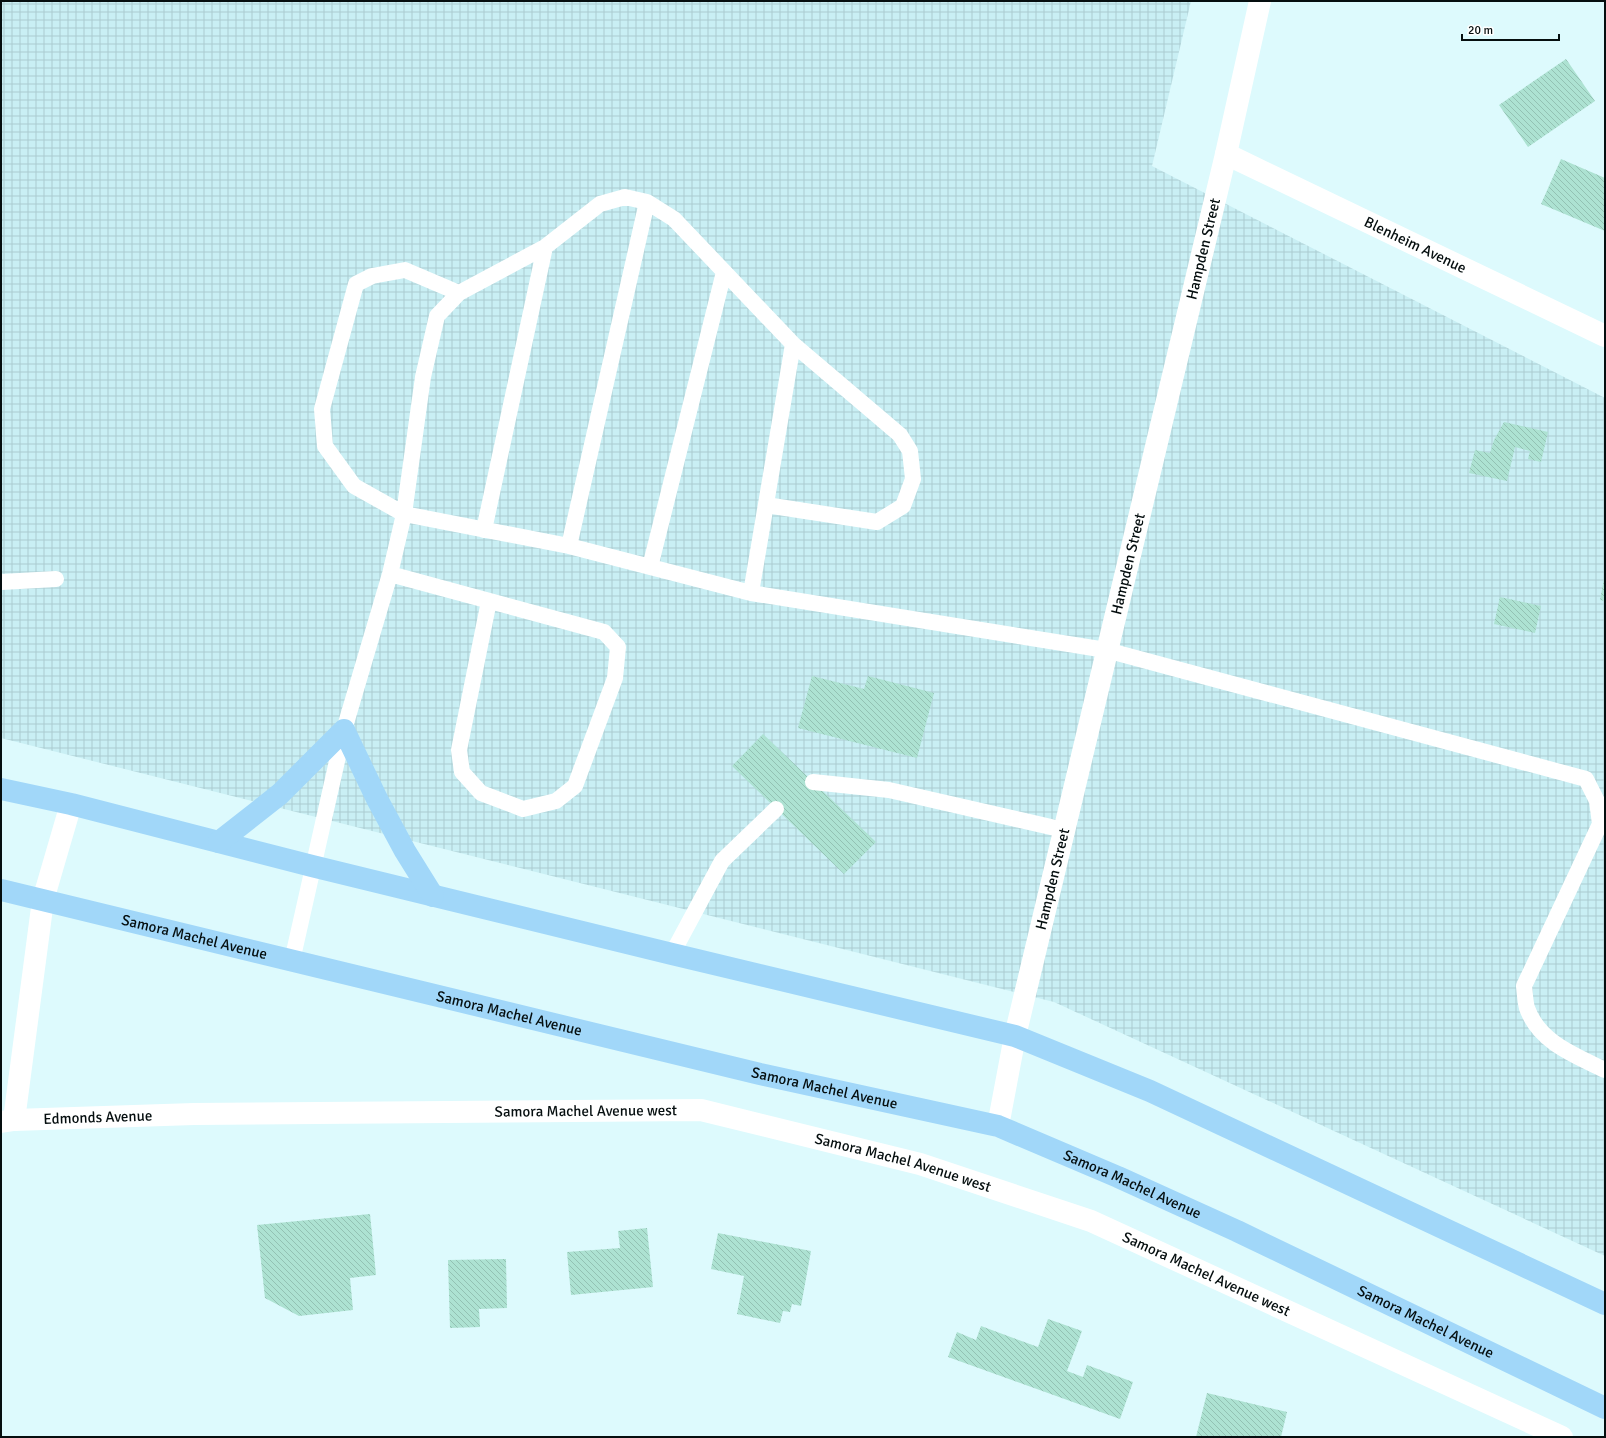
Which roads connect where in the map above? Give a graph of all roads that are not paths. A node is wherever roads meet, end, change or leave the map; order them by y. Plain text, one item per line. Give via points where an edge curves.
1 (1258, 2) edge
2 (1226, 154) junction
3 (647, 202) junction
4 (545, 247) junction
5 (724, 272) junction
6 (459, 293) junction
7 (1605, 336) edge
8 (793, 344) junction
9 (766, 505) junction
10 (404, 514) junction
11 (484, 530) junction
12 (569, 546) junction
13 (650, 567) junction
14 (390, 574) junction
15 (56, 579) dead end
16 (1, 582) edge
17 (752, 592) junction
18 (489, 601) junction
19 (1106, 650) junction
20 (344, 730) junction
21 (813, 782) dead end
22 (1, 789) edge
23 (71, 804) junction
24 (776, 809) dead end
25 (1064, 830) junction
26 (219, 842) junction
27 (312, 866) junction
28 (1, 890) edge
29 (433, 896) junction
30 (43, 900) junction
31 (672, 954) junction
32 (292, 961) junction
33 (1015, 1036) junction
34 (1605, 1070) edge
35 (194, 1114) joint
36 (7, 1121) edge
37 (998, 1126) junction
38 (1605, 1304) edge
39 (1605, 1408) edge
40 (1562, 1437) edge

1 - 2 street, Hampden Street
2 - 7 street, Blenheim Avenue
2 - 19 street, Hampden Street
3 - 4 lane via 625,197 600,204
3 - 5 lane via 674,219
3 - 12 lane
4 - 6 lane
4 - 11 lane
5 - 8 lane
5 - 13 lane
6 - 10 lane via 437,316 423,377
6 - 10 lane via 405,270 372,276 356,284 322,408 325,446 354,486
8 - 9 lane
8 - 9 lane via 900,435 910,450 913,479 903,506 877,522
9 - 17 lane
10 - 11 lane
10 - 14 lane
11 - 12 lane
12 - 13 lane
13 - 17 lane
14 - 18 lane
14 - 20 lane
15 - 16 lane
17 - 19 lane
18 - 18 lane via 604,632 618,647 615,678 575,786 556,801 523,809 481,793 462,772 459,750
19 - 25 street, Hampden Street
19 - 34 lane via 1586,779 1598,801 1600,824 1524,986 1526,1006 1534,1024 1558,1048
20 - 26 highway via 280,794
20 - 27 lane
20 - 29 highway via 380,805
21 - 25 lane via 889,790
22 - 23 highway
23 - 26 highway
23 - 30 street
24 - 31 lane via 722,861
25 - 33 street, Hampden Street
26 - 27 highway
27 - 29 highway
27 - 32 lane
28 - 30 highway, Samora Machel Avenue
29 - 31 highway
30 - 32 highway, Samora Machel Avenue
30 - 36 street
31 - 33 highway
32 - 37 highway, Samora Machel Avenue via 752,1072
33 - 37 street, Hampden Street
33 - 38 highway via 1150,1091
35 - 36 street, Edmonds Avenue
35 - 40 street, Samora Machel Avenue west via 701,1110 920,1164 1091,1221
37 - 39 highway, Samora Machel Avenue via 1237,1231

